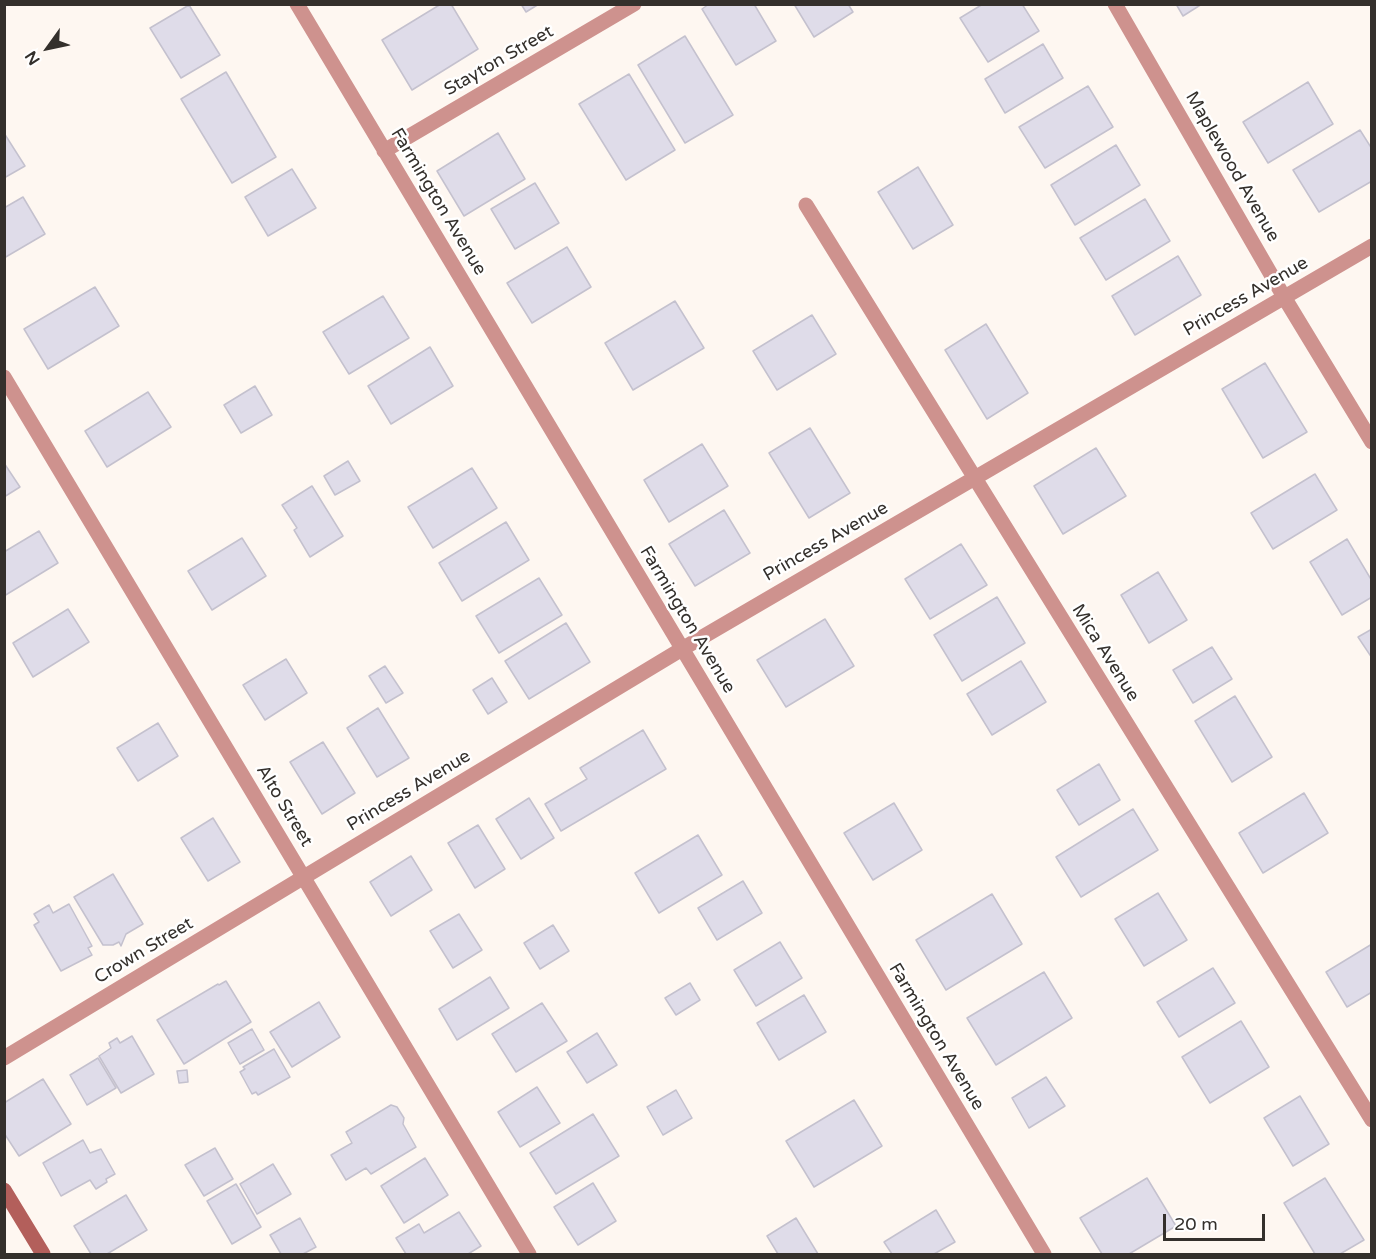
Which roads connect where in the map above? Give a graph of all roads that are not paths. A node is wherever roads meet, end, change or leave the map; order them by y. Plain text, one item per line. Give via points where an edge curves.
1 (297, 4) edge
2 (634, 4) edge
3 (1115, 4) edge
4 (384, 151) junction
5 (806, 206) dead end
6 (1371, 246) edge
7 (1284, 297) junction
8 (4, 377) edge
9 (1371, 442) edge
10 (974, 479) junction
11 (682, 649) junction
12 (304, 877) junction
13 (4, 1058) edge
14 (1371, 1120) edge
15 (4, 1190) edge
16 (43, 1254) edge
17 (529, 1254) edge
18 (1044, 1254) edge

1 - 4 street, Farmington Avenue
2 - 4 street, Stayton Street
3 - 7 street, Maplewood Avenue
4 - 11 street, Farmington Avenue
5 - 10 street, Mica Avenue
6 - 7 street, Princess Avenue
7 - 9 street, Maplewood Avenue
7 - 10 street, Princess Avenue
8 - 12 street, Alto Street
10 - 11 street, Princess Avenue
10 - 14 street, Mica Avenue
11 - 12 street, Princess Avenue
11 - 18 street, Farmington Avenue
12 - 13 street, Crown Street
12 - 17 street, Alto Street
15 - 16 main road

